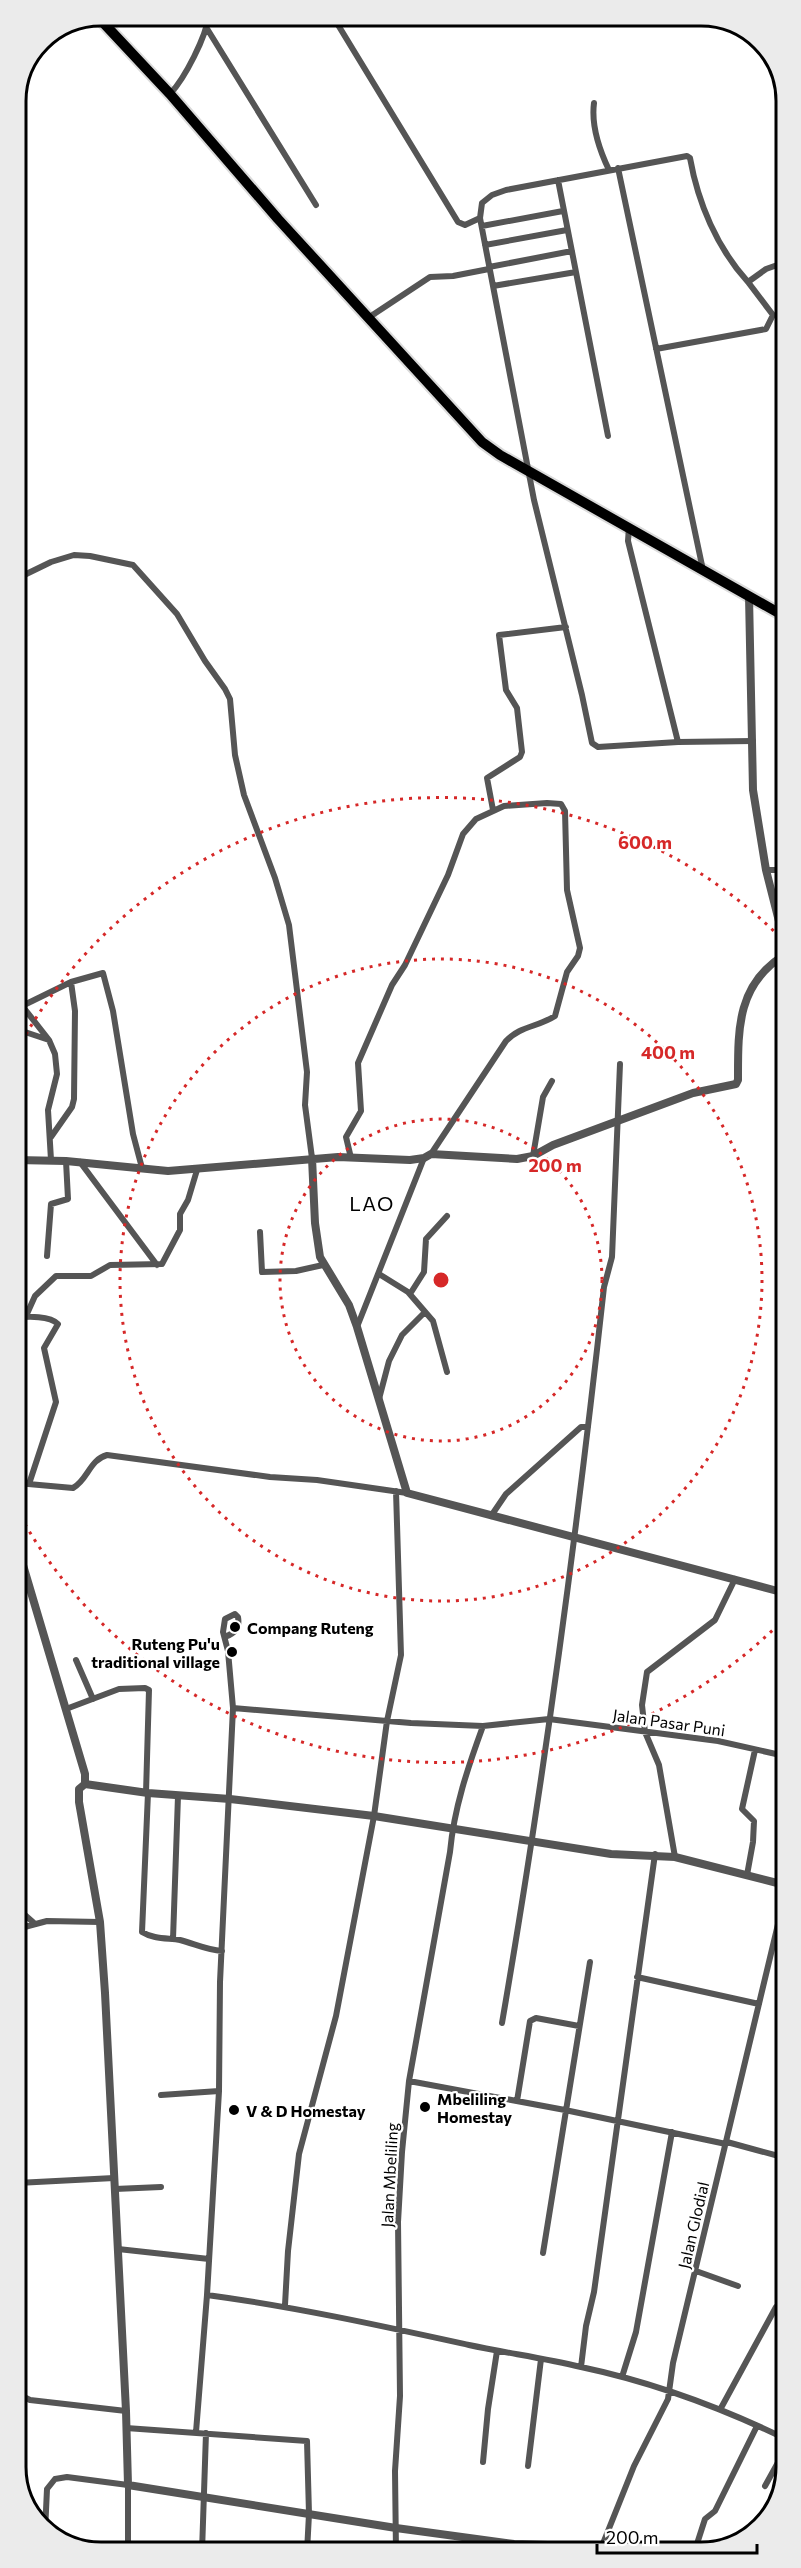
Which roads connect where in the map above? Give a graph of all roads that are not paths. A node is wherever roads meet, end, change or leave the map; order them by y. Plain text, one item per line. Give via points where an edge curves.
1 (106, 26) edge
2 (339, 26) edge
3 (206, 27) joint
4 (170, 94) junction
5 (594, 103) dead end
6 (618, 168) junction
7 (609, 170) junction
8 (558, 180) junction
9 (316, 205) dead end
10 (563, 211) junction
11 (480, 218) junction
12 (482, 226) junction
13 (567, 230) junction
14 (485, 245) junction
15 (572, 251) junction
16 (776, 265) edge
17 (489, 268) junction
18 (576, 272) junction
19 (750, 282) junction
20 (493, 286) junction
21 (368, 318) junction
22 (656, 349) junction
23 (608, 436) dead end
24 (530, 470) junction
25 (629, 527) junction
26 (703, 571) junction
27 (26, 574) edge
28 (749, 596) junction
29 (776, 611) edge
30 (566, 627) junction
31 (753, 741) junction
32 (678, 742) junction
33 (493, 810) junction
34 (766, 870) junction
35 (776, 870) edge
36 (776, 909) edge
37 (776, 961) edge
38 (71, 982) junction
39 (26, 1004) edge
40 (26, 1011) edge
41 (26, 1032) edge
42 (50, 1040) junction
43 (620, 1064) dead end
44 (552, 1081) dead end
45 (618, 1122) junction
46 (51, 1137) junction
47 (427, 1156) junction
48 (533, 1156) junction
49 (312, 1158) junction
50 (351, 1158) junction
51 (26, 1160) edge
52 (51, 1160) junction
53 (66, 1161) junction
54 (80, 1162) junction
55 (142, 1168) junction
56 (197, 1170) junction
57 (447, 1216) dead end
58 (260, 1232) dead end
59 (47, 1256) dead end
60 (157, 1265) junction
61 (323, 1265) junction
62 (379, 1274) junction
63 (410, 1294) junction
64 (425, 1312) junction
65 (26, 1316) joint
66 (357, 1327) junction
67 (447, 1372) dead end
68 (379, 1400) junction
69 (588, 1427) junction
70 (26, 1484) edge
71 (29, 1484) junction
72 (396, 1491) junction
73 (407, 1493) junction
74 (490, 1516) junction
75 (574, 1538) junction
76 (26, 1575) edge
77 (735, 1579) junction
78 (776, 1590) edge
79 (225, 1637) dead end
80 (76, 1660) dead end
81 (93, 1699) junction
82 (233, 1708) junction
83 (66, 1709) junction
84 (549, 1719) junction
85 (387, 1721) junction
86 (483, 1726) junction
87 (645, 1732) junction
88 (755, 1750) junction
89 (776, 1754) edge
90 (85, 1784) junction
91 (147, 1793) junction
92 (178, 1796) junction
93 (230, 1799) junction
94 (374, 1816) junction
95 (452, 1828) junction
96 (533, 1843) junction
97 (655, 1854) junction
98 (675, 1857) junction
99 (747, 1875) junction
100 (776, 1883) edge
101 (26, 1916) edge
102 (100, 1922) junction
103 (34, 1923) junction
104 (26, 1926) edge
105 (776, 1933) edge
106 (173, 1939) junction
107 (222, 1952) junction
108 (590, 1962) dead end
109 (637, 1977) junction
110 (759, 2004) junction
111 (502, 2023) dead end
112 (579, 2026) junction
113 (409, 2081) junction
114 (219, 2091) junction
115 (161, 2095) dead end
116 (517, 2101) junction
117 (564, 2110) junction
118 (617, 2121) junction
119 (672, 2132) junction
120 (727, 2143) junction
121 (776, 2155) edge
122 (114, 2178) junction
123 (26, 2183) edge
124 (161, 2187) dead end
125 (115, 2189) junction
126 (118, 2249) junction
127 (543, 2253) dead end
128 (209, 2259) junction
129 (696, 2271) junction
130 (738, 2286) dead end
131 (207, 2295) junction
132 (285, 2305) junction
133 (776, 2310) edge
134 (400, 2330) junction
135 (497, 2351) junction
136 (541, 2359) junction
137 (581, 2367) junction
138 (622, 2377) junction
139 (671, 2391) junction
140 (26, 2399) edge
141 (721, 2408) junction
142 (126, 2411) junction
143 (757, 2426) junction
144 (126, 2428) junction
145 (196, 2432) junction
146 (206, 2433) junction
147 (776, 2435) edge
148 (483, 2463) dead end
149 (528, 2466) dead end
150 (776, 2466) edge
151 (128, 2485) junction
152 (765, 2486) dead end
153 (204, 2497) junction
154 (309, 2514) junction
155 (46, 2519) edge
156 (396, 2528) junction
157 (128, 2542) edge
158 (202, 2542) edge
159 (308, 2542) edge
160 (396, 2542) edge
161 (499, 2542) edge
162 (604, 2542) edge
163 (698, 2542) edge

1 - 4 highway
2 - 11 street via 458,222 465,225
3 - 4 street via 182,80
3 - 9 street
4 - 21 highway
5 - 7 street via 598,144
6 - 7 street
6 - 19 street via 689,157 700,203 729,259
6 - 22 street
7 - 8 street
8 - 10 street
8 - 11 street via 492,195 482,203
10 - 12 street
10 - 13 street
11 - 12 street
12 - 14 street
13 - 14 street
13 - 15 street
14 - 17 street
15 - 17 street
15 - 18 street
16 - 19 street
17 - 20 street
17 - 21 street via 430,277
18 - 20 street
18 - 23 street
19 - 22 street via 773,315 766,329
20 - 24 street
21 - 24 highway via 482,442
22 - 26 street
24 - 25 highway
24 - 30 street
25 - 26 highway
25 - 32 street via 628,541
26 - 28 highway
27 - 49 street via 74,555 133,565 177,614 230,699 244,795 276,878 289,925 307,1072 305,1105
28 - 29 highway
28 - 31 street
30 - 32 street via 594,746
30 - 33 street via 499,635 506,690 517,708 522,752 520,758 488,776
31 - 32 street
31 - 34 street via 753,790
33 - 47 street via 547,803 564,808 567,890 580,952 567,972 555,1016 519,1029 506,1041
33 - 50 street via 476,819 463,834 448,875 392,985 358,1063 361,1111 346,1137
34 - 35 street
34 - 36 street
37 - 45 street via 760,974 748,992 736,1084 693,1093
38 - 39 street
38 - 46 street via 75,1011 74,1099
38 - 55 street via 101,972 105,975
40 - 42 street
41 - 42 street
42 - 46 street via 57,1074 48,1110
43 - 45 street
44 - 48 street via 543,1097
45 - 48 street
45 - 69 street via 612,1257 603,1287
46 - 52 street
47 - 48 street
47 - 50 street
47 - 62 street
49 - 50 street
49 - 56 street
49 - 61 street via 316,1232
51 - 52 street
52 - 53 street
53 - 54 street
53 - 59 street via 68,1199 51,1204
54 - 55 street
54 - 60 street
55 - 56 street
56 - 60 street via 180,1214 180,1230 164,1261
57 - 63 street via 426,1239 425,1269
58 - 61 street via 262,1272
60 - 65 street via 115,1265 91,1276 56,1276 35,1296
61 - 66 street via 349,1305
62 - 63 street
62 - 66 street
63 - 64 street
64 - 67 street via 437,1330
64 - 68 street via 402,1335 390,1359
65 - 71 street via 58,1324 44,1348 56,1405
66 - 68 street
68 - 73 street
69 - 74 street via 581,1427 506,1494
69 - 75 street
70 - 71 street
71 - 72 street via 73,1488 94,1461 107,1455
72 - 73 street
72 - 85 street via 402,1645
73 - 74 street
74 - 75 street
75 - 77 street
75 - 84 street
76 - 83 street
77 - 78 street
77 - 87 street via 715,1620 647,1672 642,1705
79 - 82 street
80 - 81 street
81 - 83 street
81 - 91 street via 124,1688 149,1690
82 - 85 street, Jalan Pasar Puni
82 - 93 street
83 - 90 street via 81,1755
84 - 86 street, Jalan Pasar Puni
84 - 87 street, Jalan Pasar Puni
84 - 96 street
85 - 86 street, Jalan Pasar Puni
85 - 94 street
86 - 95 street, Jalan Mbeliling
87 - 88 street, Jalan Pasar Puni
87 - 98 street via 658,1765
88 - 89 street, Jalan Pasar Puni
88 - 99 street via 742,1809 754,1821
90 - 91 street
90 - 102 street via 79,1789 79,1802
91 - 92 street
91 - 106 street via 142,1932
92 - 93 street
92 - 106 street
93 - 94 street
93 - 107 street
94 - 95 street
94 - 132 street via 336,2016 299,2154
95 - 96 street
95 - 113 street, Jalan Mbeliling
96 - 97 street via 611,1854
96 - 111 street
97 - 98 street
97 - 109 street
98 - 99 street
99 - 100 street
101 - 103 street
102 - 103 street
102 - 122 street
103 - 104 street
105 - 110 street, Jalan Glodial
106 - 107 street
107 - 114 street
108 - 112 street
109 - 110 street
109 - 118 street
110 - 120 street, Jalan Glodial
112 - 116 street via 536,2018 530,2021
112 - 117 street
113 - 116 street
113 - 134 street, Jalan Mbeliling via 399,2195
114 - 115 street
114 - 128 street
116 - 117 street
117 - 118 street
117 - 127 street
118 - 119 street
118 - 137 street
119 - 120 street
119 - 138 street via 636,2332
120 - 121 street
120 - 129 street, Jalan Glodial
122 - 123 street
122 - 125 street
124 - 125 street
125 - 126 street
126 - 128 street
126 - 142 street
128 - 131 street
129 - 130 street
129 - 139 street, Jalan Glodial via 673,2363
131 - 132 street
131 - 145 street
132 - 134 street
133 - 141 street
134 - 135 street
134 - 156 street, Jalan Mbeliling
135 - 136 street
135 - 148 street
136 - 137 street
136 - 149 street
137 - 138 street
138 - 139 street
139 - 141 street
139 - 162 street, Jalan Glodial via 634,2466
140 - 142 street
141 - 143 street
142 - 144 street
143 - 147 street
143 - 163 street via 715,2511 705,2519
144 - 145 street
144 - 151 street
145 - 146 street
146 - 153 street
146 - 154 street via 307,2441
150 - 152 street
151 - 153 street
151 - 155 street via 55,2479 47,2489
151 - 157 street
153 - 154 street
153 - 158 street
154 - 156 street
154 - 159 street
156 - 160 street, Jalan Mbeliling
156 - 161 street

